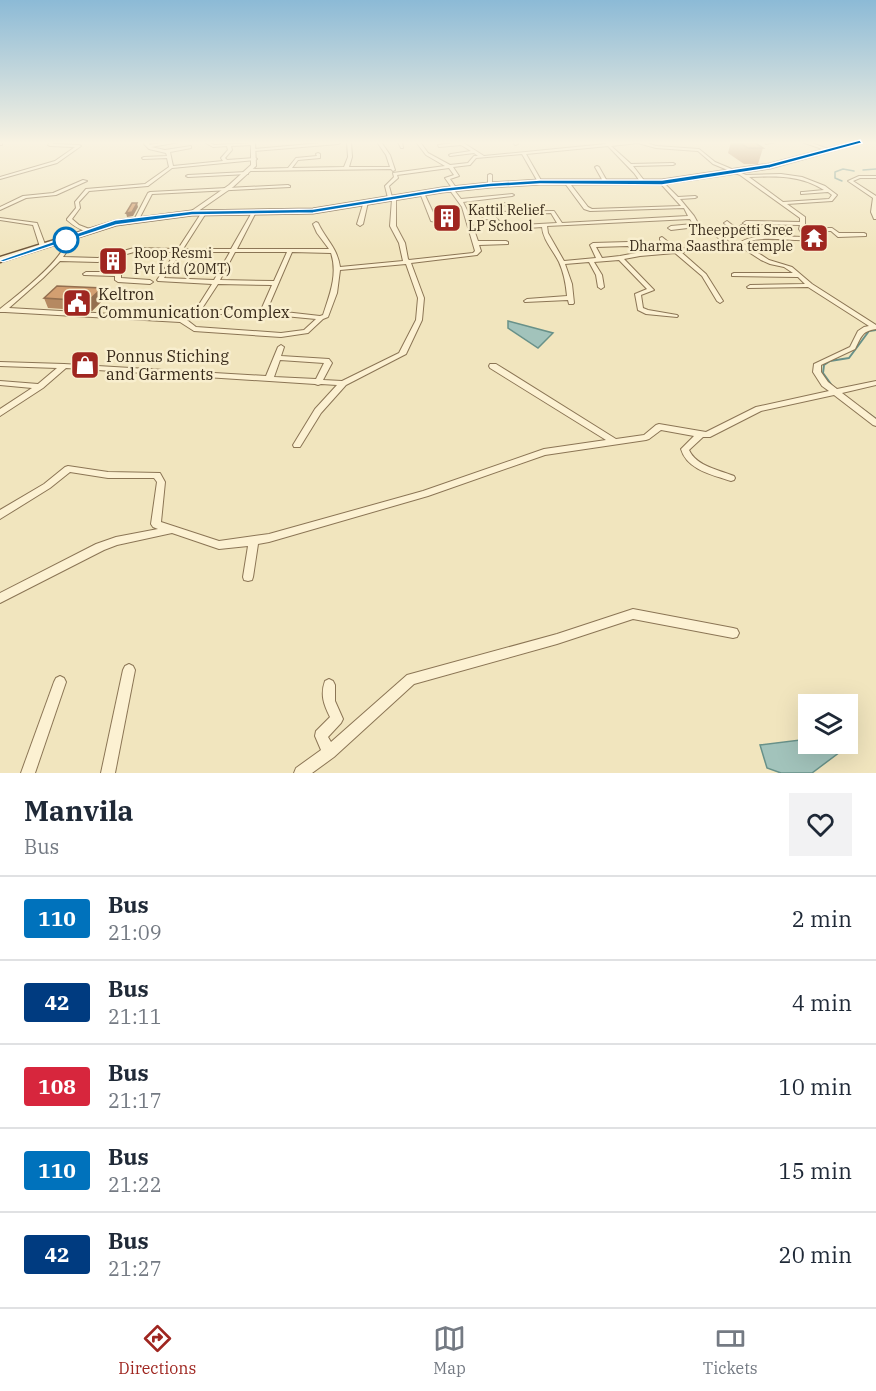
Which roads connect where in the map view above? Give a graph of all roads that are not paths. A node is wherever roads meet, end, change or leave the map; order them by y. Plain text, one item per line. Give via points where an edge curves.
1 (156, 178) edge
2 (239, 178) edge
3 (395, 178) edge
4 (447, 178) edge
5 (490, 178) edge
6 (538, 178) edge
7 (603, 178) edge
8 (641, 178) edge
9 (692, 178) edge
10 (747, 178) edge
11 (801, 178) edge
12 (857, 178) edge
13 (85, 181) dead end
14 (540, 182) junction
15 (566, 182) junction
16 (606, 183) junction
17 (644, 183) junction
18 (662, 183) junction
19 (490, 185) junction
20 (288, 186) dead end
21 (227, 188) junction
22 (453, 189) junction
23 (829, 191) junction
24 (422, 193) junction
25 (803, 193) dead end
26 (783, 194) dead end
27 (512, 195) dead end
28 (772, 195) junction
29 (392, 197) junction
30 (695, 197) dead end
31 (677, 198) junction
32 (460, 201) junction
33 (366, 202) junction
34 (783, 203) junction
35 (504, 204) dead end
36 (545, 204) dead end
37 (685, 207) junction
38 (653, 208) junction
39 (0, 209) edge
40 (313, 211) junction
41 (550, 212) junction
42 (192, 213) junction
43 (204, 213) junction
44 (253, 214) junction
45 (467, 216) junction
46 (494, 216) junction
47 (692, 217) junction
48 (1, 219) edge
49 (658, 219) junction
50 (876, 219) edge
51 (136, 220) junction
52 (434, 221) dead end
53 (560, 223) junction
54 (727, 223) dead end
55 (360, 224) dead end
56 (542, 225) junction
57 (743, 226) dead end
58 (802, 226) junction
59 (671, 228) dead end
60 (90, 231) junction
61 (740, 234) junction
62 (864, 235) dead end
63 (761, 238) junction
64 (69, 239) junction
65 (662, 239) dead end
66 (747, 240) junction
67 (475, 243) junction
68 (506, 243) dead end
69 (740, 245) junction
70 (730, 246) junction
71 (43, 247) junction
72 (180, 250) junction
73 (234, 250) junction
74 (290, 251) junction
75 (333, 251) junction
76 (675, 251) junction
77 (640, 254) junction
78 (1, 258) edge
79 (621, 258) junction
80 (58, 259) junction
81 (600, 260) junction
82 (591, 261) junction
83 (408, 262) junction
84 (562, 263) junction
85 (336, 269) junction
86 (86, 274) dead end
87 (734, 275) dead end
88 (799, 275) junction
89 (150, 282) dead end
90 (216, 282) junction
91 (276, 283) junction
92 (809, 285) junction
93 (601, 287) dead end
94 (750, 287) dead end
95 (527, 301) dead end
96 (720, 301) dead end
97 (3, 308) edge
98 (198, 312) junction
99 (263, 312) junction
100 (675, 316) dead end
101 (321, 318) junction
102 (182, 320) junction
103 (876, 327) edge
104 (281, 347) dead end
105 (277, 358) junction
106 (0, 364) edge
107 (64, 366) junction
108 (493, 366) dead end
109 (269, 379) junction
110 (0, 383) edge
111 (318, 383) junction
112 (343, 383) junction
113 (875, 384) edge
114 (40, 386) junction
115 (838, 391) junction
116 (0, 413) edge
117 (876, 423) edge
118 (700, 435) junction
119 (614, 441) junction
120 (297, 445) dead end
121 (731, 478) dead end
122 (0, 515) edge
123 (171, 529) junction
124 (254, 541) junction
125 (248, 577) dead end
126 (0, 598) edge
127 (733, 633) dead end
128 (129, 670) dead end
129 (60, 682) dead end
130 (329, 685) dead end
131 (329, 752) junction
132 (28, 773) edge
133 (108, 773) edge
134 (301, 773) edge

1 - 60 street via 146,185 86,191 69,219
2 - 21 street
3 - 29 street via 387,186
4 - 22 street
5 - 19 street
6 - 14 street
7 - 16 street
8 - 17 street
9 - 18 main road
10 - 28 street
11 - 23 street
12 - 50 street via 850,181 875,197
13 - 39 street via 54,194 25,197
14 - 15 main road
14 - 19 main road
15 - 16 main road
15 - 38 street via 590,210
16 - 17 main road
17 - 18 main road
18 - 31 street
19 - 22 main road
20 - 21 street
21 - 42 street
21 - 51 street via 150,193
22 - 24 main road
22 - 32 street
23 - 25 street
23 - 34 street via 835,195 832,199
24 - 29 main road
24 - 52 street
26 - 28 street
27 - 32 street
28 - 34 street
29 - 33 main road
29 - 83 street via 393,226
30 - 31 street
31 - 37 street
32 - 45 street
33 - 40 main road
33 - 55 street
34 - 58 street via 803,218
35 - 46 street via 490,207
36 - 41 street
37 - 38 street
37 - 47 street
38 - 49 street
40 - 44 main road
40 - 75 street via 321,239
41 - 46 street
41 - 53 street
42 - 43 main road
42 - 51 main road
43 - 44 main road
43 - 72 street
44 - 73 street
45 - 46 street
45 - 67 street
46 - 56 street via 503,228
47 - 49 street
47 - 59 street via 696,225
48 - 71 street via 35,224
49 - 53 street
51 - 60 main road via 106,224
53 - 56 street
54 - 61 street
56 - 84 street
57 - 61 street via 749,232
58 - 62 street via 832,230 838,236
58 - 63 street via 808,239
58 - 63 street via 746,222
60 - 64 main road
61 - 66 street
61 - 70 street via 718,235
63 - 66 street
64 - 71 main road
64 - 80 street
65 - 76 street
66 - 69 street
67 - 68 street
67 - 83 street via 475,254
69 - 70 street
69 - 88 street via 767,261 786,264
70 - 76 street
71 - 78 main road
72 - 73 street
72 - 80 street via 134,250 98,260
72 - 90 street via 160,280
73 - 74 street
73 - 90 street
74 - 75 street
74 - 91 street
75 - 85 street
76 - 77 street
76 - 96 street via 704,275
77 - 79 street
77 - 81 street via 631,244 593,245
79 - 81 street
79 - 100 street via 651,290 638,294 640,309
80 - 97 street
81 - 82 street
82 - 84 street
82 - 93 street
83 - 85 street
83 - 112 street via 421,298 419,320 402,354
84 - 95 street via 571,300
85 - 101 street via 336,285 326,316
86 - 89 street via 118,274 118,280
87 - 88 street
88 - 92 street
90 - 91 street
90 - 98 street
91 - 99 street
92 - 94 street
92 - 103 street
97 - 102 street
98 - 99 street
98 - 102 street
99 - 101 street
101 - 102 street via 306,332 281,334 194,329
103 - 115 street via 862,330 847,353 818,364 817,372
104 - 105 street
105 - 109 street
105 - 111 street via 326,361
106 - 107 street
107 - 109 street
107 - 114 street
108 - 119 street
109 - 111 street
110 - 114 street
111 - 112 street
112 - 120 street via 318,411
113 - 115 street
114 - 116 street
115 - 117 street
115 - 118 street via 759,409 720,430
118 - 119 street via 659,428 646,437
118 - 121 street via 685,448 691,461
119 - 124 street via 544,452 425,494
122 - 123 street via 68,469 108,475 157,475 161,482 156,524
123 - 124 street via 219,545
123 - 126 street via 108,544
124 - 125 street
127 - 131 street via 633,614 411,679
128 - 133 street
129 - 132 street
130 - 131 street via 329,702 337,719 321,736
131 - 134 street

